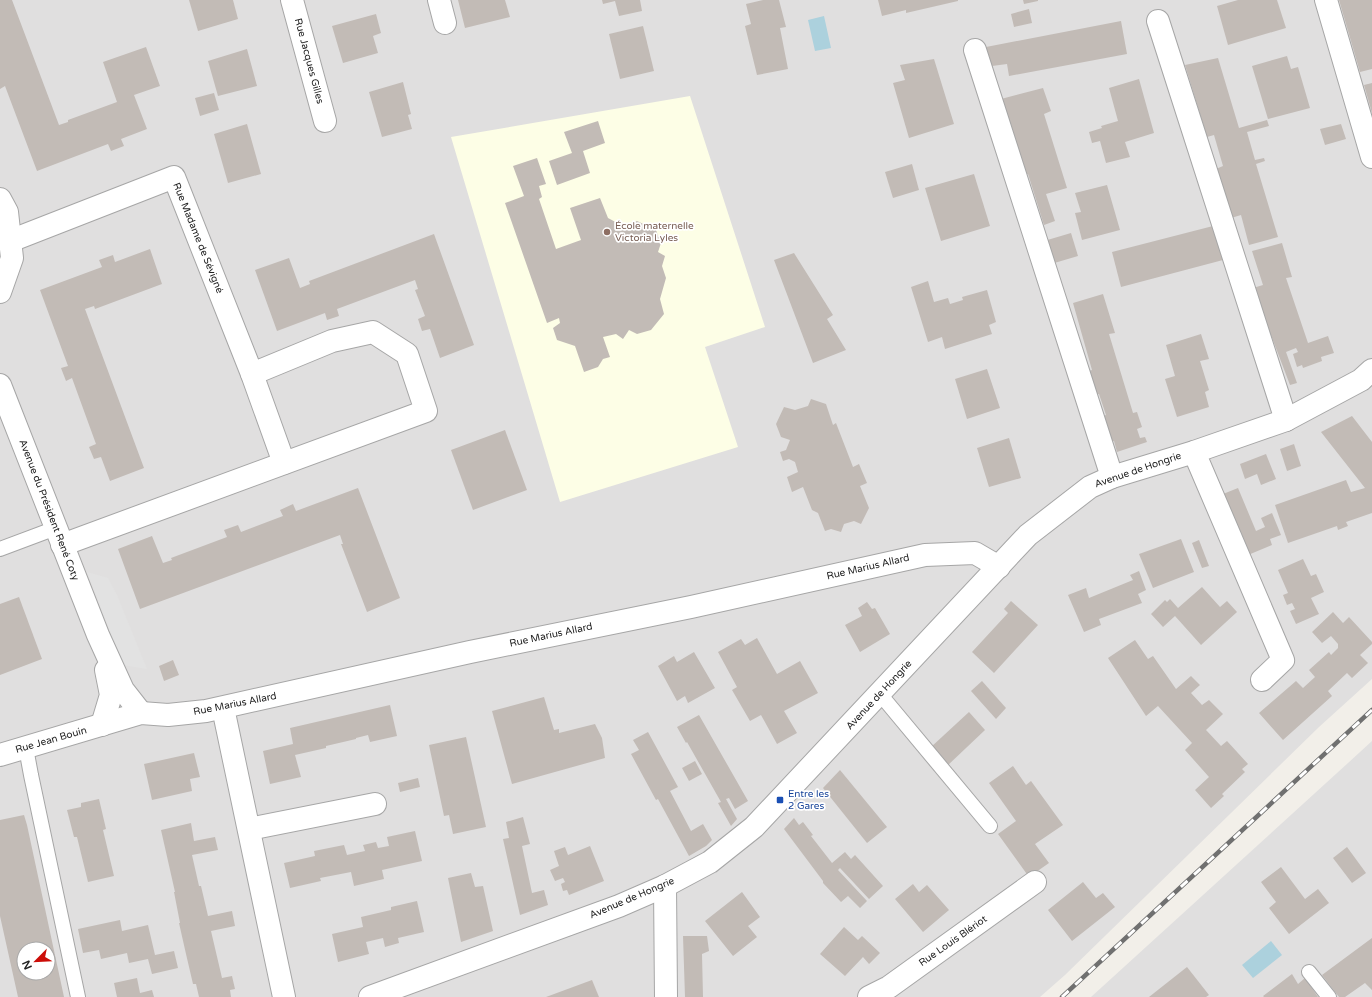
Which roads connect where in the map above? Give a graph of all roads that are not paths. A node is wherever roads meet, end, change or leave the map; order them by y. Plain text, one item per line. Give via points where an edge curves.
1 (292, 0) edge
2 (439, 0) edge
3 (1326, 0) edge
4 (1158, 21) dead end
5 (445, 23) dead end
6 (975, 50) dead end
7 (325, 121) dead end
8 (1372, 157) edge
9 (0, 199) edge
10 (10, 241) junction
11 (0, 292) edge
12 (252, 374) junction
13 (1368, 381) edge
14 (0, 385) edge
15 (1286, 420) junction
16 (1194, 452) junction
17 (284, 463) junction
18 (1112, 478) junction
19 (59, 536) junction
20 (0, 549) edge
21 (999, 567) junction
22 (98, 635) junction
23 (1262, 680) dead end
24 (880, 694) junction
25 (223, 708) junction
26 (140, 713) junction
27 (102, 725) junction
28 (26, 748) junction
29 (0, 754) edge
30 (375, 804) dead end
31 (990, 826) dead end
32 (249, 829) junction
33 (1035, 882) dead end
34 (665, 886) junction
35 (1309, 972) dead end
36 (78, 997) edge
37 (284, 997) edge
38 (370, 997) edge
39 (666, 997) edge
40 (869, 997) edge
41 (1329, 997) edge

1 - 7 street, Rue Jacques Gilles
2 - 5 street
3 - 8 street
4 - 15 street
6 - 18 street
9 - 10 street via 7,212
10 - 11 street via 12,258
10 - 12 street, Rue Madame de Sévigné via 174,177
12 - 17 street, Rue Madame de Sévigné
12 - 17 street via 332,340 373,332 407,354 426,411
13 - 15 street, Avenue de Hongrie
14 - 19 street, Avenue du Président René Coty
15 - 16 street, Avenue de Hongrie
16 - 18 street, Avenue de Hongrie
16 - 23 street via 1282,660
17 - 19 street
18 - 21 street, Avenue de Hongrie via 1090,487 1028,535
19 - 20 lane
19 - 22 street, Avenue du Président René Coty
21 - 24 street, Avenue de Hongrie
21 - 25 street, Rue Marius Allard via 974,553 925,555 691,607 470,652
22 - 26 street via 122,690
22 - 27 street via 111,695
24 - 31 lane
24 - 34 street, Avenue de Hongrie via 754,827 710,862
25 - 26 street, Rue Marius Allard via 168,715
25 - 32 street
26 - 27 street, Rue Marius Allard
27 - 28 street, Rue Jean Bouin
28 - 29 street, Rue Jean Bouin
28 - 36 lane
30 - 32 street
32 - 37 street
33 - 40 street, Rue Louis Blériot via 888,987
34 - 38 street, Avenue de Hongrie via 619,906
34 - 39 street
35 - 41 lane

